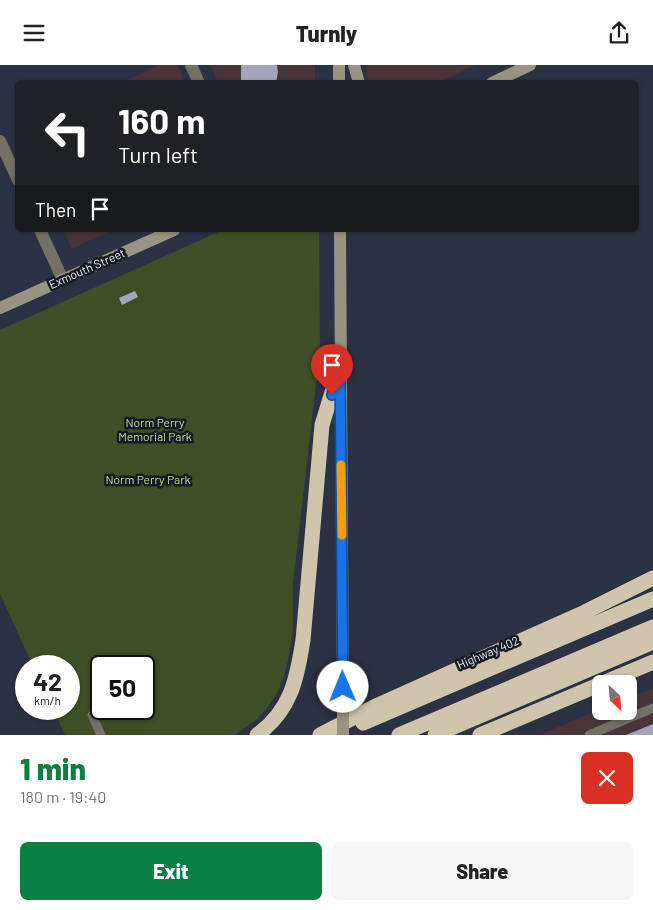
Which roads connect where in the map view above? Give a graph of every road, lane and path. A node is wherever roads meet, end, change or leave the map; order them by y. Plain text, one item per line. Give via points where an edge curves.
1 (191, 65) edge
2 (339, 65) edge
3 (354, 65) edge
4 (530, 65) edge
5 (198, 80) edge
6 (339, 80) edge
7 (358, 80) edge
8 (498, 80) edge
9 (0, 141) edge
10 (15, 174) edge
11 (41, 232) edge
12 (170, 232) edge
13 (340, 232) edge
14 (63, 280) junction
15 (0, 308) edge
16 (340, 366) junction
17 (653, 579) edge
18 (653, 599) edge
19 (653, 627) edge
20 (653, 642) edge
21 (653, 661) edge
22 (653, 709) edge
23 (94, 720) edge
24 (101, 735) edge
25 (257, 735) edge
26 (320, 735) edge
27 (335, 735) edge
28 (343, 735) edge
29 (398, 735) edge
30 (435, 735) edge
31 (480, 735) edge
32 (589, 735) edge

1 - 5 street
2 - 6 main road
3 - 7 main road
4 - 8 main road
9 - 10 street
11 - 14 street
12 - 14 main road, Exmouth Street
13 - 16 main road
14 - 15 main road, Exmouth Street
16 - 25 highway via 322,425 299,666 282,710
16 - 28 main road, bridge
17 - 26 highway via 378,705
18 - 27 highway, Highway 402
19 - 29 highway
20 - 30 highway
21 - 31 highway
22 - 32 lane
23 - 24 lane

